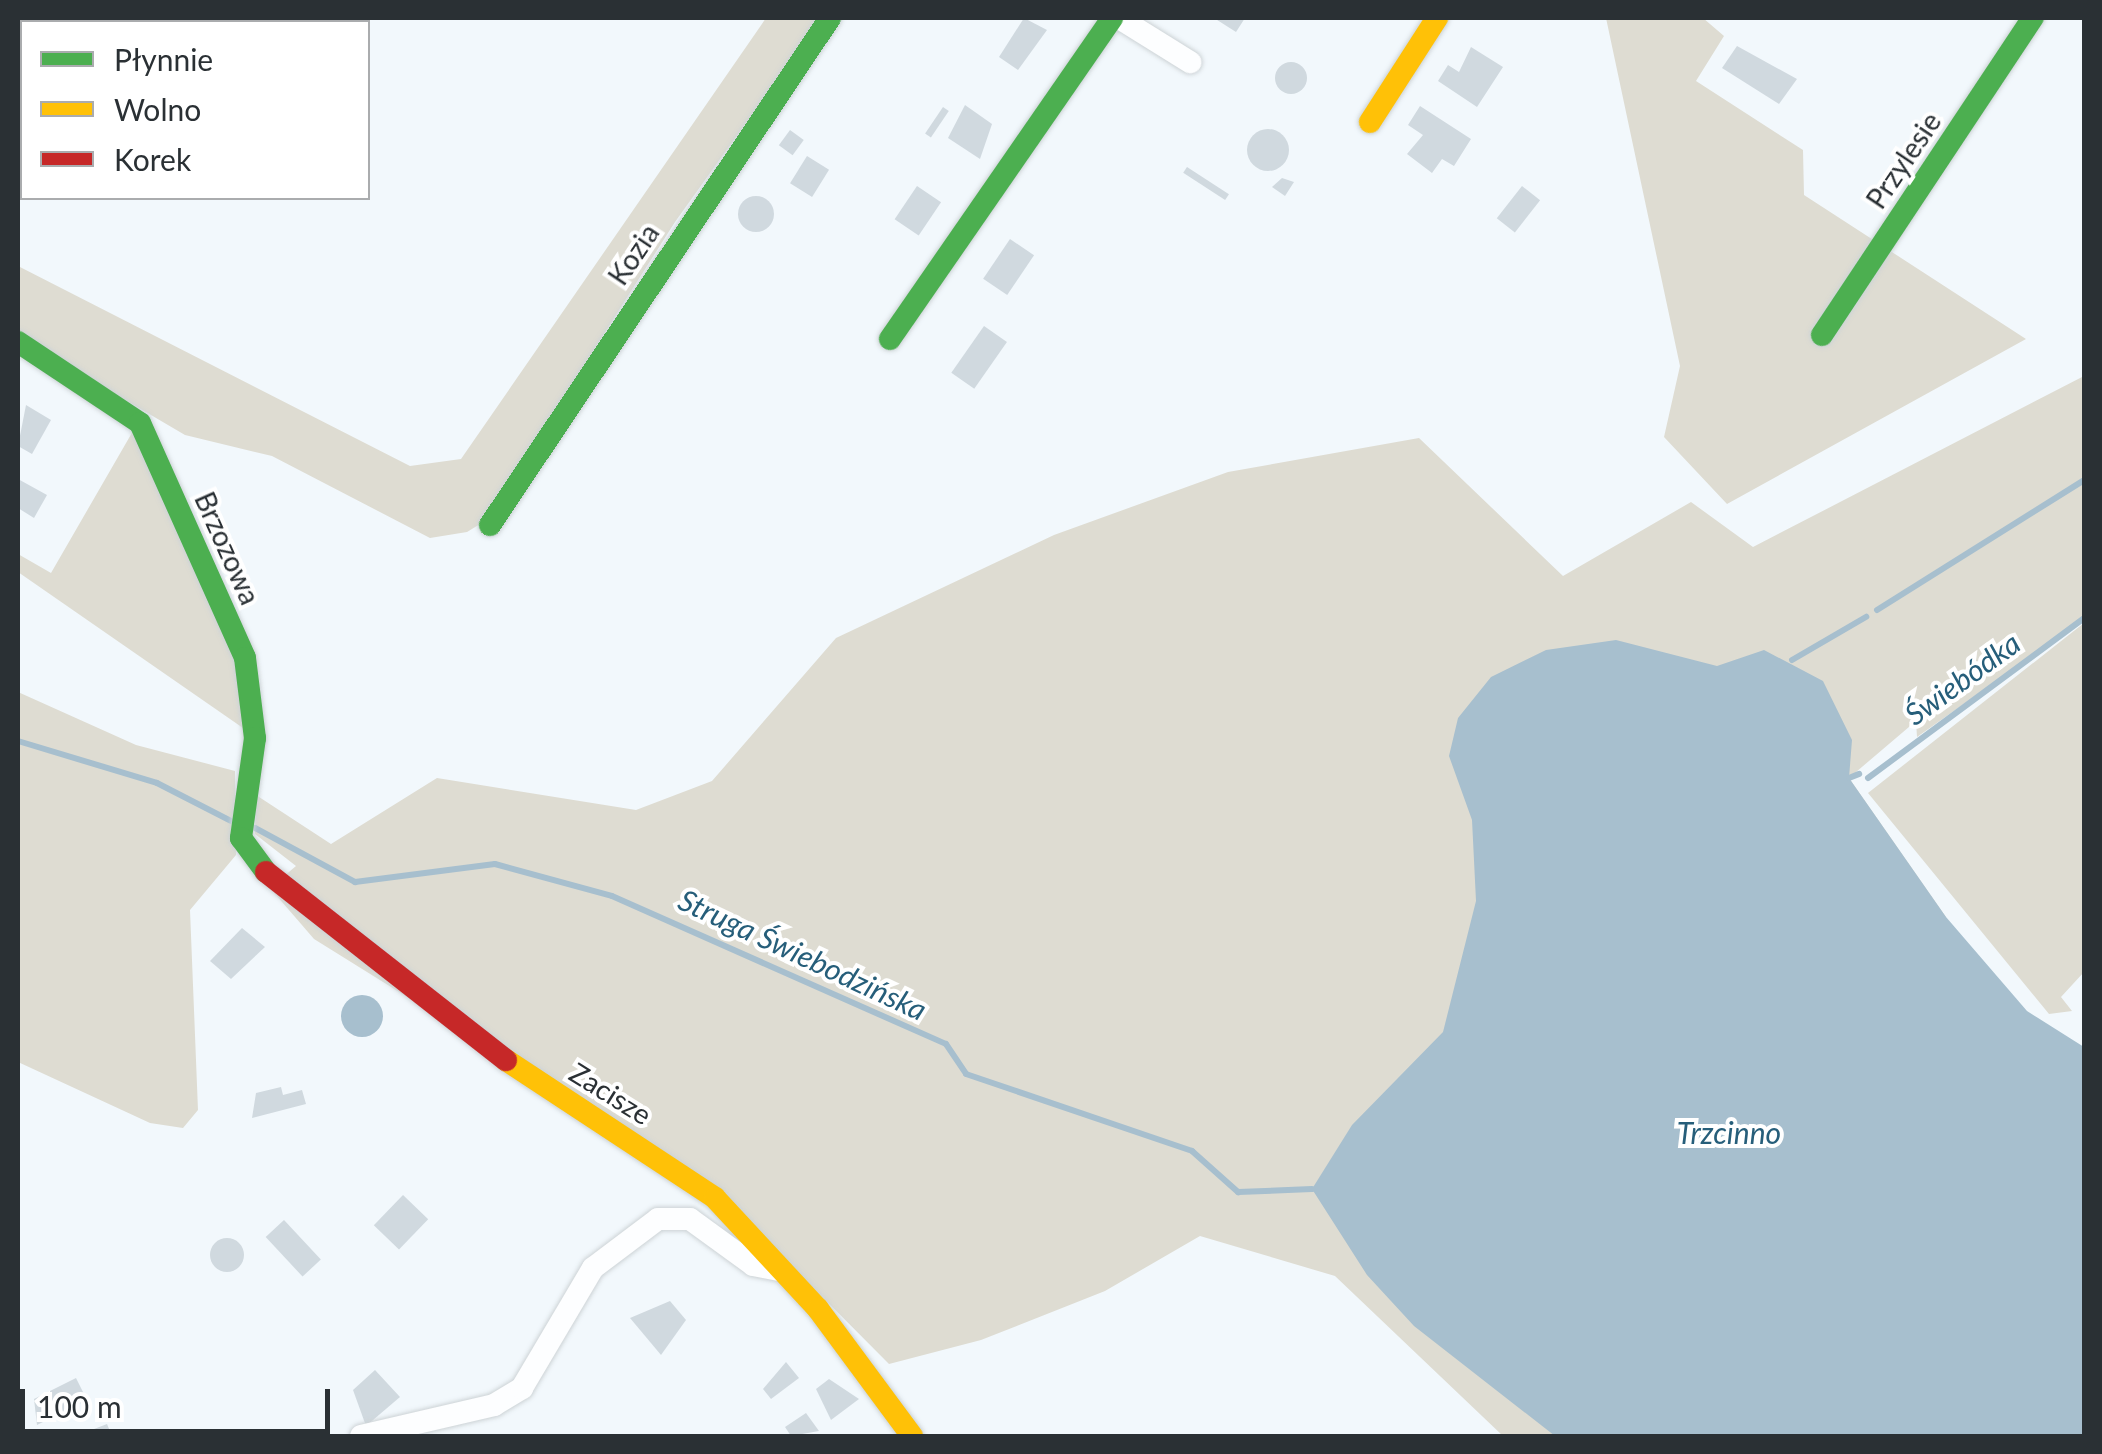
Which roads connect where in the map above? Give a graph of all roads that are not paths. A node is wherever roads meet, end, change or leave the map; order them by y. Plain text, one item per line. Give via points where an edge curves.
1 (830, 18) edge
2 (1116, 18) edge
3 (1436, 18) edge
4 (2033, 18) edge
5 (1190, 62) dead end
6 (1370, 122) dead end
7 (1822, 335) dead end
8 (890, 339) dead end
9 (20, 350) edge
10 (490, 526) dead end
11 (241, 838) joint
12 (778, 1270) junction
13 (361, 1436) edge
14 (912, 1436) edge

1 - 10 street, Kozia
2 - 5 street
2 - 8 street
3 - 6 street
4 - 7 street, Przylesie
9 - 11 street, Brzozowa via 140,424 245,658 255,738
11 - 12 street, Zacisze via 286,893 526,1076 715,1198
12 - 13 street via 753,1265 690,1219 658,1219 593,1268 522,1388 494,1405
12 - 14 street, Zacisze

